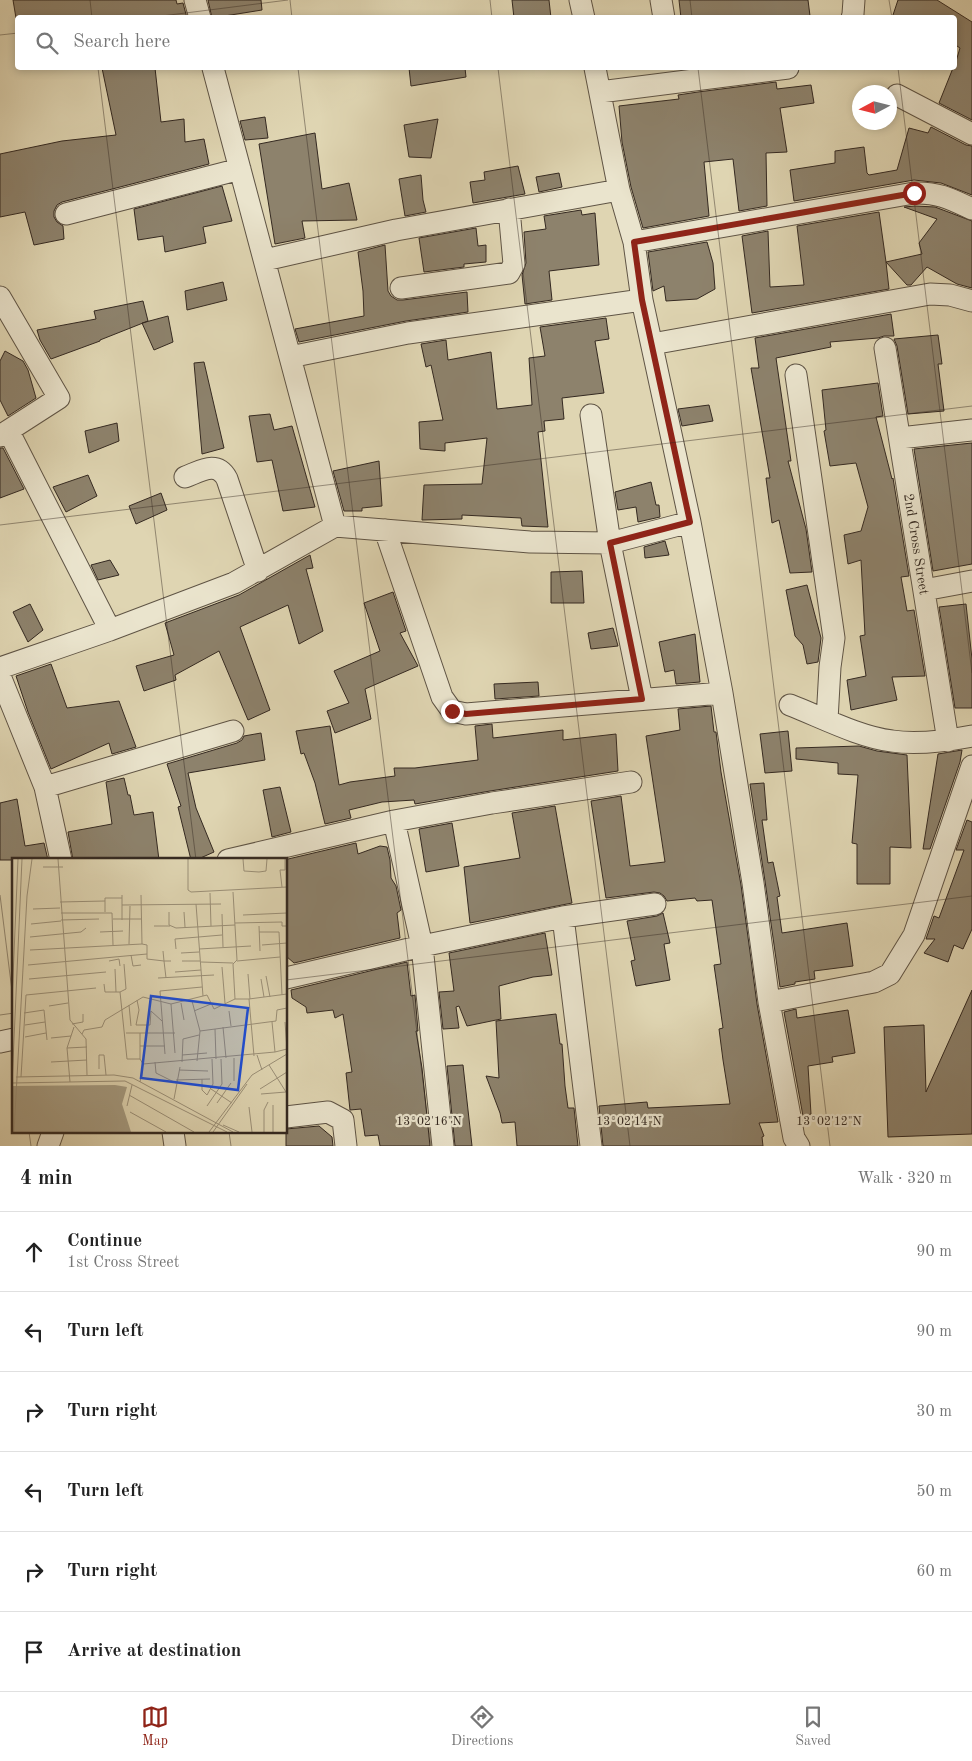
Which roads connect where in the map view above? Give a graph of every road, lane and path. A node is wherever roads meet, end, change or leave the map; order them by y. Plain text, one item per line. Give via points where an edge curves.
1 (196, 0) edge
2 (580, 0) edge
3 (661, 0) edge
4 (854, 0) edge
5 (199, 15) edge
6 (583, 15) edge
7 (664, 15) edge
8 (853, 15) edge
9 (214, 70) edge
10 (595, 70) edge
11 (772, 70) edge
12 (600, 92) junction
13 (898, 95) dead end
14 (972, 134) edge
15 (240, 169) junction
16 (619, 190) junction
17 (509, 209) junction
18 (972, 209) edge
19 (66, 214) dead end
20 (634, 242) junction
21 (265, 260) junction
22 (401, 288) dead end
23 (0, 297) edge
24 (642, 300) junction
25 (972, 301) edge
26 (652, 344) junction
27 (885, 348) dead end
28 (290, 357) junction
29 (796, 376) dead end
30 (591, 415) dead end
31 (972, 430) edge
32 (4, 434) edge
33 (900, 438) junction
34 (185, 477) dead end
35 (690, 522) junction
36 (335, 526) junction
37 (385, 530) junction
38 (610, 543) junction
39 (258, 571) junction
40 (972, 581) edge
41 (924, 590) junction
42 (110, 630) junction
43 (0, 668) edge
44 (0, 676) edge
45 (722, 692) junction
46 (642, 699) junction
47 (790, 705) dead end
48 (827, 720) junction
49 (233, 731) dead end
50 (972, 736) edge
51 (948, 741) junction
52 (972, 766) edge
53 (631, 782) dead end
54 (45, 787) junction
55 (394, 820) junction
56 (61, 858) edge
57 (236, 858) edge
58 (655, 904) dead end
59 (563, 916) junction
60 (422, 946) junction
61 (288, 978) edge
62 (769, 1002) junction
63 (288, 1117) edge
64 (346, 1146) edge
65 (443, 1146) edge
66 (591, 1146) edge
67 (799, 1146) edge

1 - 5 street
2 - 6 street
3 - 7 street
4 - 8 street
9 - 15 street
10 - 12 street
11 - 12 street
12 - 16 street
13 - 14 street
15 - 19 street
15 - 21 street
16 - 17 street
16 - 20 street
17 - 21 street via 396,230
17 - 22 street via 514,264 508,273
18 - 20 street via 943,195 914,193
20 - 24 street
21 - 28 street
23 - 32 street via 59,398
24 - 26 street
24 - 28 street via 408,333
25 - 26 street via 930,294
26 - 35 street
27 - 33 street, 2nd Cross Street
28 - 36 street
29 - 48 street via 834,638
30 - 38 street
31 - 33 street
32 - 42 street
33 - 41 street, 2nd Cross Street
34 - 39 street via 207,469 217,468 223,472
35 - 38 street
35 - 45 street
36 - 37 street
36 - 39 street
37 - 38 street via 530,542
37 - 46 street via 442,697 452,711 466,714
38 - 46 street
39 - 42 street
40 - 41 street
41 - 51 street, 2nd Cross Street
42 - 43 street
44 - 54 street
45 - 46 street
45 - 62 street
47 - 48 street
48 - 51 street via 891,741
49 - 54 street
50 - 51 street
52 - 62 street via 914,935 890,974 874,982
53 - 55 street
54 - 56 street
55 - 57 street
55 - 60 street
58 - 59 street
59 - 60 street
59 - 66 street
60 - 61 street
60 - 65 street
62 - 67 street via 794,1138
63 - 64 street via 328,1112 343,1120

